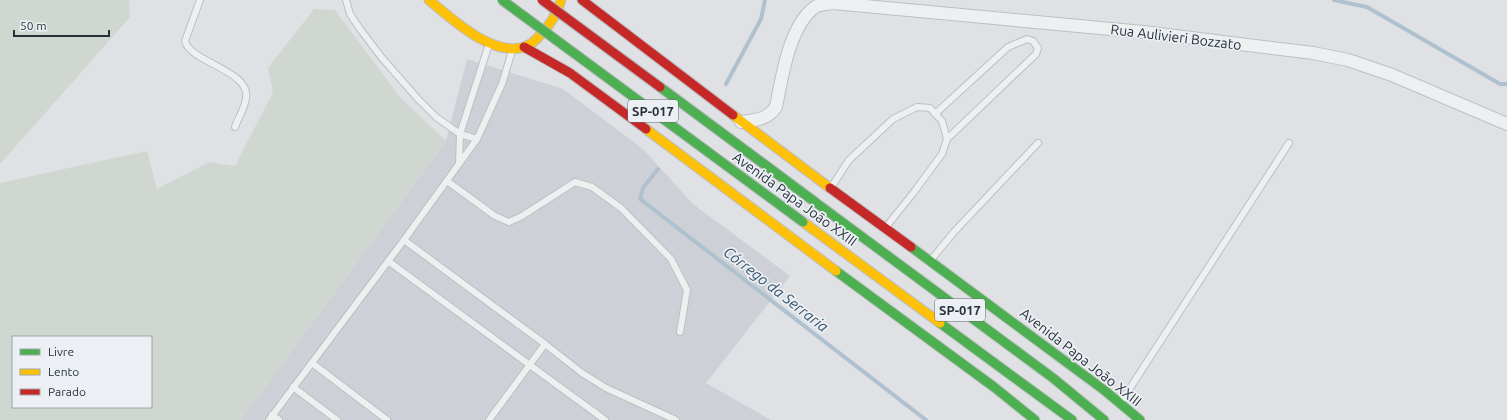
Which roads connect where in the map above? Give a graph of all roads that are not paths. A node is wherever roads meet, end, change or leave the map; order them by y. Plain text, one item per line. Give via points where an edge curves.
1 (200, 0) edge
2 (346, 0) edge
3 (429, 0) edge
4 (502, 0) edge
5 (542, 0) edge
6 (560, 0) edge
7 (582, 0) edge
8 (489, 42) junction
9 (524, 47) junction
10 (513, 48) junction
11 (935, 114) junction
12 (741, 122) junction
13 (1507, 124) edge
14 (235, 127) dead end
15 (460, 134) junction
16 (477, 139) junction
17 (947, 139) junction
18 (1038, 143) dead end
19 (1289, 143) dead end
20 (458, 164) junction
21 (447, 181) junction
22 (830, 188) junction
23 (885, 228) junction
24 (404, 240) junction
25 (388, 261) junction
26 (930, 261) junction
27 (680, 332) dead end
28 (546, 344) junction
29 (312, 363) junction
30 (529, 366) junction
31 (293, 387) junction
32 (1120, 403) junction
33 (270, 417) edge
34 (279, 420) edge
35 (337, 420) edge
36 (387, 420) edge
37 (489, 420) edge
38 (606, 420) edge
39 (676, 420) edge
40 (1035, 420) edge
41 (1072, 420) edge
42 (1104, 420) edge
43 (1140, 420) edge

1 - 14 lane via 185,40 186,45 197,55 229,72 245,90 247,97
2 - 15 lane via 350,14 382,58 436,117
3 - 8 main road
4 - 41 main road, Avenida Papa João XXIII / SP-017, bridge
5 - 42 main road, Avenida Papa João XXIII / SP-017, bridge via 1053,378
6 - 9 main road via 550,26
7 - 12 main road, Avenida Papa João XXIII
8 - 10 main road
8 - 15 lane
9 - 10 main road
9 - 40 main road via 600,94
10 - 16 lane via 502,84
11 - 17 lane via 942,121
11 - 17 lane via 1008,47 1026,39 1033,41 1038,48 1036,54
11 - 22 lane via 930,108 917,107 893,119 849,160
12 - 13 street, Rua Aulivieri Bozzato via 765,118 771,114 776,107 789,51 803,18 816,6 833,3 1142,32 1313,53 1348,60 1392,75
12 - 22 main road, Avenida Papa João XXIII
15 - 16 lane
15 - 20 lane
16 - 20 lane
17 - 23 lane via 942,154
18 - 26 lane
19 - 32 lane
20 - 21 lane
21 - 24 lane
21 - 27 lane via 495,216 509,222 575,182 592,187 621,208 671,259 687,290
22 - 23 main road, Avenida Papa João XXIII
23 - 26 main road, Avenida Papa João XXIII
24 - 25 lane
24 - 28 lane
25 - 29 lane
25 - 30 lane
26 - 32 main road, Avenida Papa João XXIII
28 - 30 lane
28 - 39 lane via 582,373 606,388
29 - 31 lane
29 - 36 lane
30 - 37 lane
30 - 38 lane
31 - 33 lane
31 - 35 lane
32 - 43 main road, Avenida Papa João XXIII
33 - 34 lane

